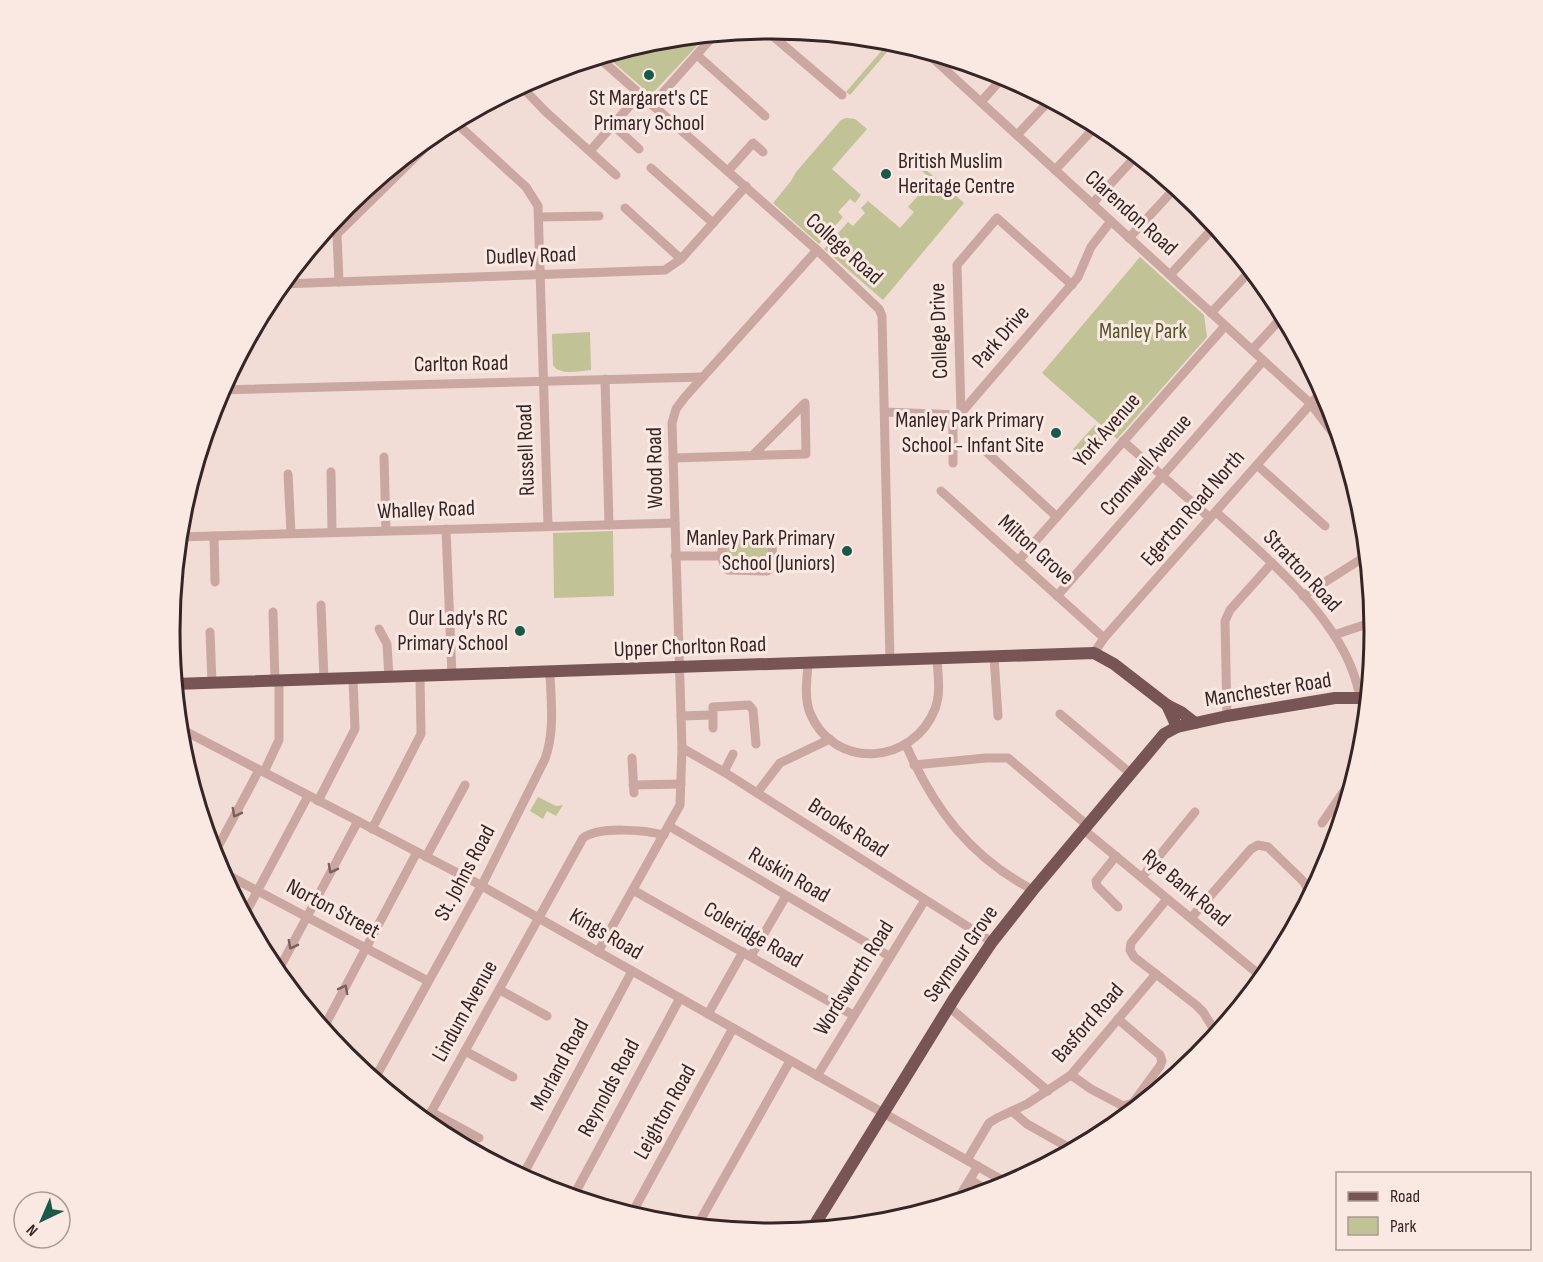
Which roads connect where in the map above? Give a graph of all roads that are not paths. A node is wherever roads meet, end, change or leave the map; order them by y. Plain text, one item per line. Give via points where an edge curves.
1 (776, 39) edge
2 (708, 43) edge
3 (697, 55) junction
4 (605, 63) edge
5 (939, 63) edge
6 (943, 67) joint
7 (997, 84) edge
8 (526, 92) edge
9 (640, 94) junction
10 (842, 95) dead end
11 (981, 102) junction
12 (652, 105) junction
13 (1044, 106) edge
14 (765, 116) dead end
15 (613, 125) junction
16 (461, 127) edge
17 (1090, 132) edge
18 (1017, 135) junction
19 (639, 149) dead end
20 (590, 151) junction
21 (763, 152) dead end
22 (1132, 161) edge
23 (651, 168) dead end
24 (1055, 170) junction
25 (728, 171) junction
26 (397, 173) edge
27 (616, 175) dead end
28 (746, 186) junction
29 (1170, 193) edge
30 (1092, 204) junction
31 (625, 208) dead end
32 (599, 216) dead end
33 (539, 218) junction
34 (1111, 221) junction
35 (713, 223) junction
36 (335, 232) edge
37 (1209, 232) edge
38 (337, 234) junction
39 (1129, 238) junction
40 (817, 250) junction
41 (681, 259) junction
42 (540, 275) junction
43 (1170, 275) junction
44 (1245, 276) edge
45 (339, 282) junction
46 (293, 284) edge
47 (1072, 285) junction
48 (1211, 313) junction
49 (1277, 323) edge
50 (1225, 326) junction
51 (1252, 350) junction
52 (1263, 361) junction
53 (703, 376) junction
54 (605, 379) junction
55 (543, 382) junction
56 (232, 390) edge
57 (1316, 399) edge
58 (1311, 404) junction
59 (885, 412) junction
60 (957, 414) junction
61 (1325, 423) edge
62 (1123, 441) junction
63 (981, 447) dead end
64 (753, 456) junction
65 (384, 457) dead end
66 (673, 458) junction
67 (953, 463) dead end
68 (1257, 465) junction
69 (331, 472) dead end
70 (288, 474) dead end
71 (1162, 476) junction
72 (941, 491) dead end
73 (1213, 515) junction
74 (1057, 517) junction
75 (675, 523) junction
76 (609, 525) junction
77 (1325, 525) dead end
78 (548, 526) junction
79 (446, 529) junction
80 (386, 531) junction
81 (332, 532) junction
82 (291, 533) junction
83 (214, 536) junction
84 (188, 537) edge
85 (675, 556) junction
86 (722, 556) junction
87 (1018, 561) junction
88 (1359, 561) edge
89 (1272, 563) junction
90 (215, 582) dead end
91 (1057, 596) junction
92 (1303, 596) junction
93 (321, 605) dead end
94 (273, 612) dead end
95 (1364, 625) edge
96 (379, 629) dead end
97 (210, 632) dead end
98 (1334, 635) junction
99 (1104, 638) junction
100 (1094, 654) junction
101 (994, 657) junction
102 (937, 659) junction
103 (890, 661) junction
104 (808, 664) junction
105 (679, 668) junction
106 (550, 673) junction
107 (452, 676) junction
108 (420, 677) junction
109 (388, 678) junction
110 (353, 679) junction
111 (324, 680) junction
112 (277, 682) junction
113 (212, 683) junction
114 (182, 684) edge
115 (1360, 688) edge
116 (1359, 698) edge
117 (1167, 705) junction
118 (1060, 714) dead end
119 (712, 715) junction
120 (681, 716) junction
121 (998, 716) dead end
122 (1227, 716) junction
123 (1195, 723) junction
124 (1176, 727) junction
125 (713, 728) dead end
126 (189, 734) edge
127 (830, 739) junction
128 (756, 744) dead end
129 (906, 745) junction
130 (682, 748) junction
131 (733, 754) dead end
132 (632, 758) dead end
133 (914, 765) junction
134 (261, 771) junction
135 (724, 772) junction
136 (1130, 773) junction
137 (681, 784) junction
138 (465, 785) dead end
139 (757, 793) junction
140 (308, 795) junction
141 (1339, 799) edge
142 (318, 801) junction
143 (1195, 812) dead end
144 (358, 821) junction
145 (1322, 823) dead end
146 (1085, 827) junction
147 (372, 829) junction
148 (666, 831) junction
149 (220, 844) edge
150 (417, 852) junction
151 (1116, 856) junction
152 (426, 857) junction
153 (1142, 877) junction
154 (234, 879) edge
155 (1306, 885) edge
156 (482, 886) junction
157 (633, 890) junction
158 (1033, 890) junction
159 (258, 891) junction
160 (786, 896) junction
161 (1167, 899) junction
162 (925, 900) junction
163 (1113, 906) dead end
164 (249, 908) edge
165 (307, 917) junction
166 (539, 918) junction
167 (1191, 918) junction
168 (992, 942) junction
169 (366, 948) junction
170 (598, 952) junction
171 (747, 954) junction
172 (889, 956) junction
173 (282, 964) edge
174 (632, 971) junction
175 (1256, 971) edge
176 (1156, 974) junction
177 (428, 981) junction
178 (500, 990) junction
179 (680, 998) junction
180 (949, 1007) junction
181 (708, 1014) junction
182 (853, 1014) junction
183 (547, 1016) dead end
184 (1118, 1019) junction
185 (327, 1022) edge
186 (1212, 1026) edge
187 (732, 1028) junction
188 (465, 1051) junction
189 (790, 1061) junction
190 (378, 1073) edge
191 (1071, 1075) junction
192 (817, 1076) junction
193 (513, 1077) dead end
194 (1048, 1091) junction
195 (1138, 1096) edge
196 (1126, 1105) edge
197 (1012, 1111) junction
198 (431, 1112) joint
199 (884, 1114) junction
200 (479, 1138) dead end
201 (1065, 1146) edge
202 (967, 1160) junction
203 (978, 1166) junction
204 (526, 1169) edge
205 (998, 1178) edge
206 (970, 1180) junction
207 (979, 1185) edge
208 (577, 1190) edge
209 (962, 1192) edge
210 (635, 1207) edge
211 (701, 1219) edge
212 (817, 1221) edge

1 - 10 street
2 - 3 street
3 - 12 street
3 - 14 street
4 - 9 street, College Road
5 - 6 street, Clarendon Road
6 - 11 street, Clarendon Road
7 - 11 street
8 - 20 street
9 - 12 street, College Road
9 - 15 street
11 - 18 street, Clarendon Road
12 - 25 street, College Road
13 - 18 street
15 - 19 street
15 - 20 street
16 - 33 street, Russell Road via 526,187 536,201
17 - 24 street
18 - 24 street, Clarendon Road
20 - 27 street
21 - 25 street via 753,143
22 - 30 street
23 - 35 street
24 - 30 street, Clarendon Road
25 - 28 street, College Road
26 - 38 street
28 - 35 street, Dudley Road
28 - 40 street, College Road
29 - 39 street
30 - 34 street, Clarendon Road
31 - 41 street
32 - 33 street
33 - 42 street, Russell Road
34 - 39 street, Clarendon Road
34 - 47 street, Park Drive via 1095,240
35 - 41 street, Dudley Road
36 - 38 street
37 - 43 street
38 - 45 street
39 - 43 street, Clarendon Road
40 - 53 street, Wood Road
40 - 59 street, College Road via 879,309
41 - 42 street, Dudley Road via 655,272
42 - 45 street, Dudley Road
42 - 55 street, Russell Road
43 - 48 street, Clarendon Road
44 - 48 street
45 - 46 street, Dudley Road
47 - 60 street, Park Drive
47 - 60 street, College Drive via 997,218 957,265
48 - 50 street, Clarendon Road
49 - 51 street
50 - 51 street, Clarendon Road
50 - 62 street, York Avenue
51 - 52 street, Clarendon Road
52 - 58 street, Clarendon Road
52 - 71 street, Cromwell Avenue
53 - 54 street, Carlton Road
53 - 66 street, Wood Road via 676,409 672,423
54 - 55 street, Carlton Road
54 - 76 street
55 - 56 street, Carlton Road
55 - 78 street, Russell Road
57 - 58 street, Egerton Road North
58 - 61 street, Clarendon Road
58 - 68 street, Egerton Road North
59 - 60 street
59 - 103 street, College Road
60 - 67 street
62 - 71 street, Stratton Road
62 - 74 street, York Avenue
63 - 74 street
64 - 64 street via 806,454 805,402 760,448
64 - 66 street
65 - 80 street
66 - 75 street, Wood Road
68 - 73 street, Egerton Road North
68 - 77 street
69 - 81 street
70 - 82 street
71 - 73 street, Stratton Road
71 - 91 street, Cromwell Avenue
72 - 87 street, Milton Grove
73 - 89 street, Stratton Road
73 - 99 street, Egerton Road North
74 - 87 street, York Avenue
75 - 76 street, Whalley Road
75 - 85 street, Wood Road
76 - 78 street, Whalley Road
78 - 79 street, Whalley Road
79 - 80 street, Whalley Road
79 - 107 street
80 - 81 street, Whalley Road
81 - 82 street, Whalley Road
82 - 83 street, Whalley Road
83 - 84 street, Whalley Road
83 - 90 street
85 - 86 street
85 - 105 street, Wood Road
86 - 86 street via 722,547 729,539 766,538 773,544 774,564 767,571 732,572 724,567
87 - 91 street, Milton Grove
88 - 92 street
89 - 92 street, Stratton Road
89 - 122 street via 1230,610 1225,621
91 - 99 street, Milton Grove
92 - 98 street, Stratton Road
93 - 111 street
94 - 112 street
95 - 98 street
96 - 109 street via 387,644
97 - 113 street
98 - 115 street, Stratton Road
99 - 100 street, Egerton Road North
100 - 101 main road, Upper Chorlton Road
100 - 117 main road
101 - 102 main road, Upper Chorlton Road
101 - 121 street
102 - 103 main road, Upper Chorlton Road
102 - 129 street via 936,707 926,725
103 - 104 main road, Upper Chorlton Road
104 - 105 main road, Upper Chorlton Road
104 - 127 street via 807,702 815,723
105 - 106 main road, Upper Chorlton Road
105 - 120 street, Wood Road
106 - 107 main road, Upper Chorlton Road
106 - 156 street, St. Johns Road via 549,747
107 - 108 main road, Upper Chorlton Road
108 - 109 main road, Upper Chorlton Road
108 - 147 street via 421,734
109 - 110 main road, Upper Chorlton Road
110 - 111 main road, Upper Chorlton Road
110 - 142 street via 355,729
111 - 112 main road, Upper Chorlton Road
112 - 113 main road, Upper Chorlton Road
112 - 134 street via 279,740
113 - 114 main road, Upper Chorlton Road
116 - 122 main road, Manchester Road via 1335,698
117 - 123 main road
117 - 124 main road
118 - 136 street
119 - 120 street
119 - 125 street
119 - 128 street via 715,706 749,705 753,710
120 - 130 street, Wood Road
122 - 123 main road, Manchester Road
123 - 124 main road, Manchester Road
124 - 136 main road, Seymour Grove via 1164,734
126 - 134 street, Kings Road
127 - 129 street via 845,749 866,754
127 - 139 street via 780,763
129 - 133 street
130 - 135 street, Brooks Road
130 - 137 street, Wood Road
131 - 135 street
132 - 137 street via 633,789
133 - 146 street, Rye Bank Road via 1008,758
133 - 158 street via 965,840 994,867
134 - 140 street, Kings Road
134 -> 149 street
135 - 139 street, Brooks Road
136 - 146 main road, Seymour Grove
137 - 148 street, Wood Road via 680,805
138 - 152 street
139 - 162 street, Brooks Road
140 - 142 street, Kings Road
140 - 159 street
141 - 145 street
142 - 144 street, Kings Road
143 - 153 street
144 - 147 street, Kings Road
144 -> 165 street
146 - 151 street, Rye Bank Road
146 - 158 main road, Seymour Grove
147 - 150 street, Kings Road
148 - 157 street, Wood Road
148 - 160 street, Ruskin Road
148 - 166 street, Lindum Avenue via 587,835
150 - 152 street, Kings Road
150 - 169 street
151 - 153 street, Rye Bank Road
151 - 163 street via 1096,881
152 - 156 street, Kings Road
153 - 161 street, Rye Bank Road
154 - 159 street, Norton Street
155 - 167 street via 1268,848 1258,845
156 - 166 street, Kings Road
156 - 177 street, St. Johns Road
157 - 170 street, Wood Road
157 - 171 street, Coleridge Road
158 - 168 main road, Seymour Grove
159 - 164 street
159 - 165 street, Norton Street
160 - 171 street
160 - 172 street, Ruskin Road
161 - 167 street, Rye Bank Road
161 - 176 street via 1130,947 1134,957
162 - 168 street, Brooks Road
162 - 172 street, Wordsworth Road
165 - 169 street, Norton Street
165 -> 173 street
166 - 170 street, Kings Road
166 - 178 street, Lindum Avenue
167 - 175 street, Rye Bank Road
168 - 180 main road, Seymour Grove
169 - 177 street, Norton Street
185 -> 169 street
170 - 174 street, Kings Road
171 - 181 street
171 - 182 street, Coleridge Road
172 - 182 street, Wordsworth Road
174 - 179 street, Kings Road
174 - 204 street, Morland Road
176 - 184 street, Basford Road
176 - 186 street via 1203,1012
177 - 190 street, St. Johns Road
178 - 183 street
178 - 188 street, Lindum Avenue
179 - 181 street, Kings Road
179 - 208 street, Reynolds Road
180 - 194 street
180 - 199 main road, Seymour Grove
181 - 187 street, Kings Road
182 - 192 street, Wordsworth Road
184 - 191 street, Basford Road
184 - 195 street via 1162,1061
187 - 189 street, Kings Road
187 - 210 street, Leighton Road
188 - 193 street
188 - 198 street, Lindum Avenue
189 - 192 street, Kings Road
189 - 211 street
191 - 194 street, Basford Road
191 - 196 street
192 - 199 street, Kings Road
194 - 197 street, Basford Road
197 - 201 street
197 - 202 street, Basford Road via 989,1123
198 - 200 street
199 - 202 street, Kings Road
199 - 212 main road, Seymour Grove
202 - 203 street, Kings Road
203 - 205 street, Kings Road
203 - 206 street
206 - 207 street
206 - 209 street

